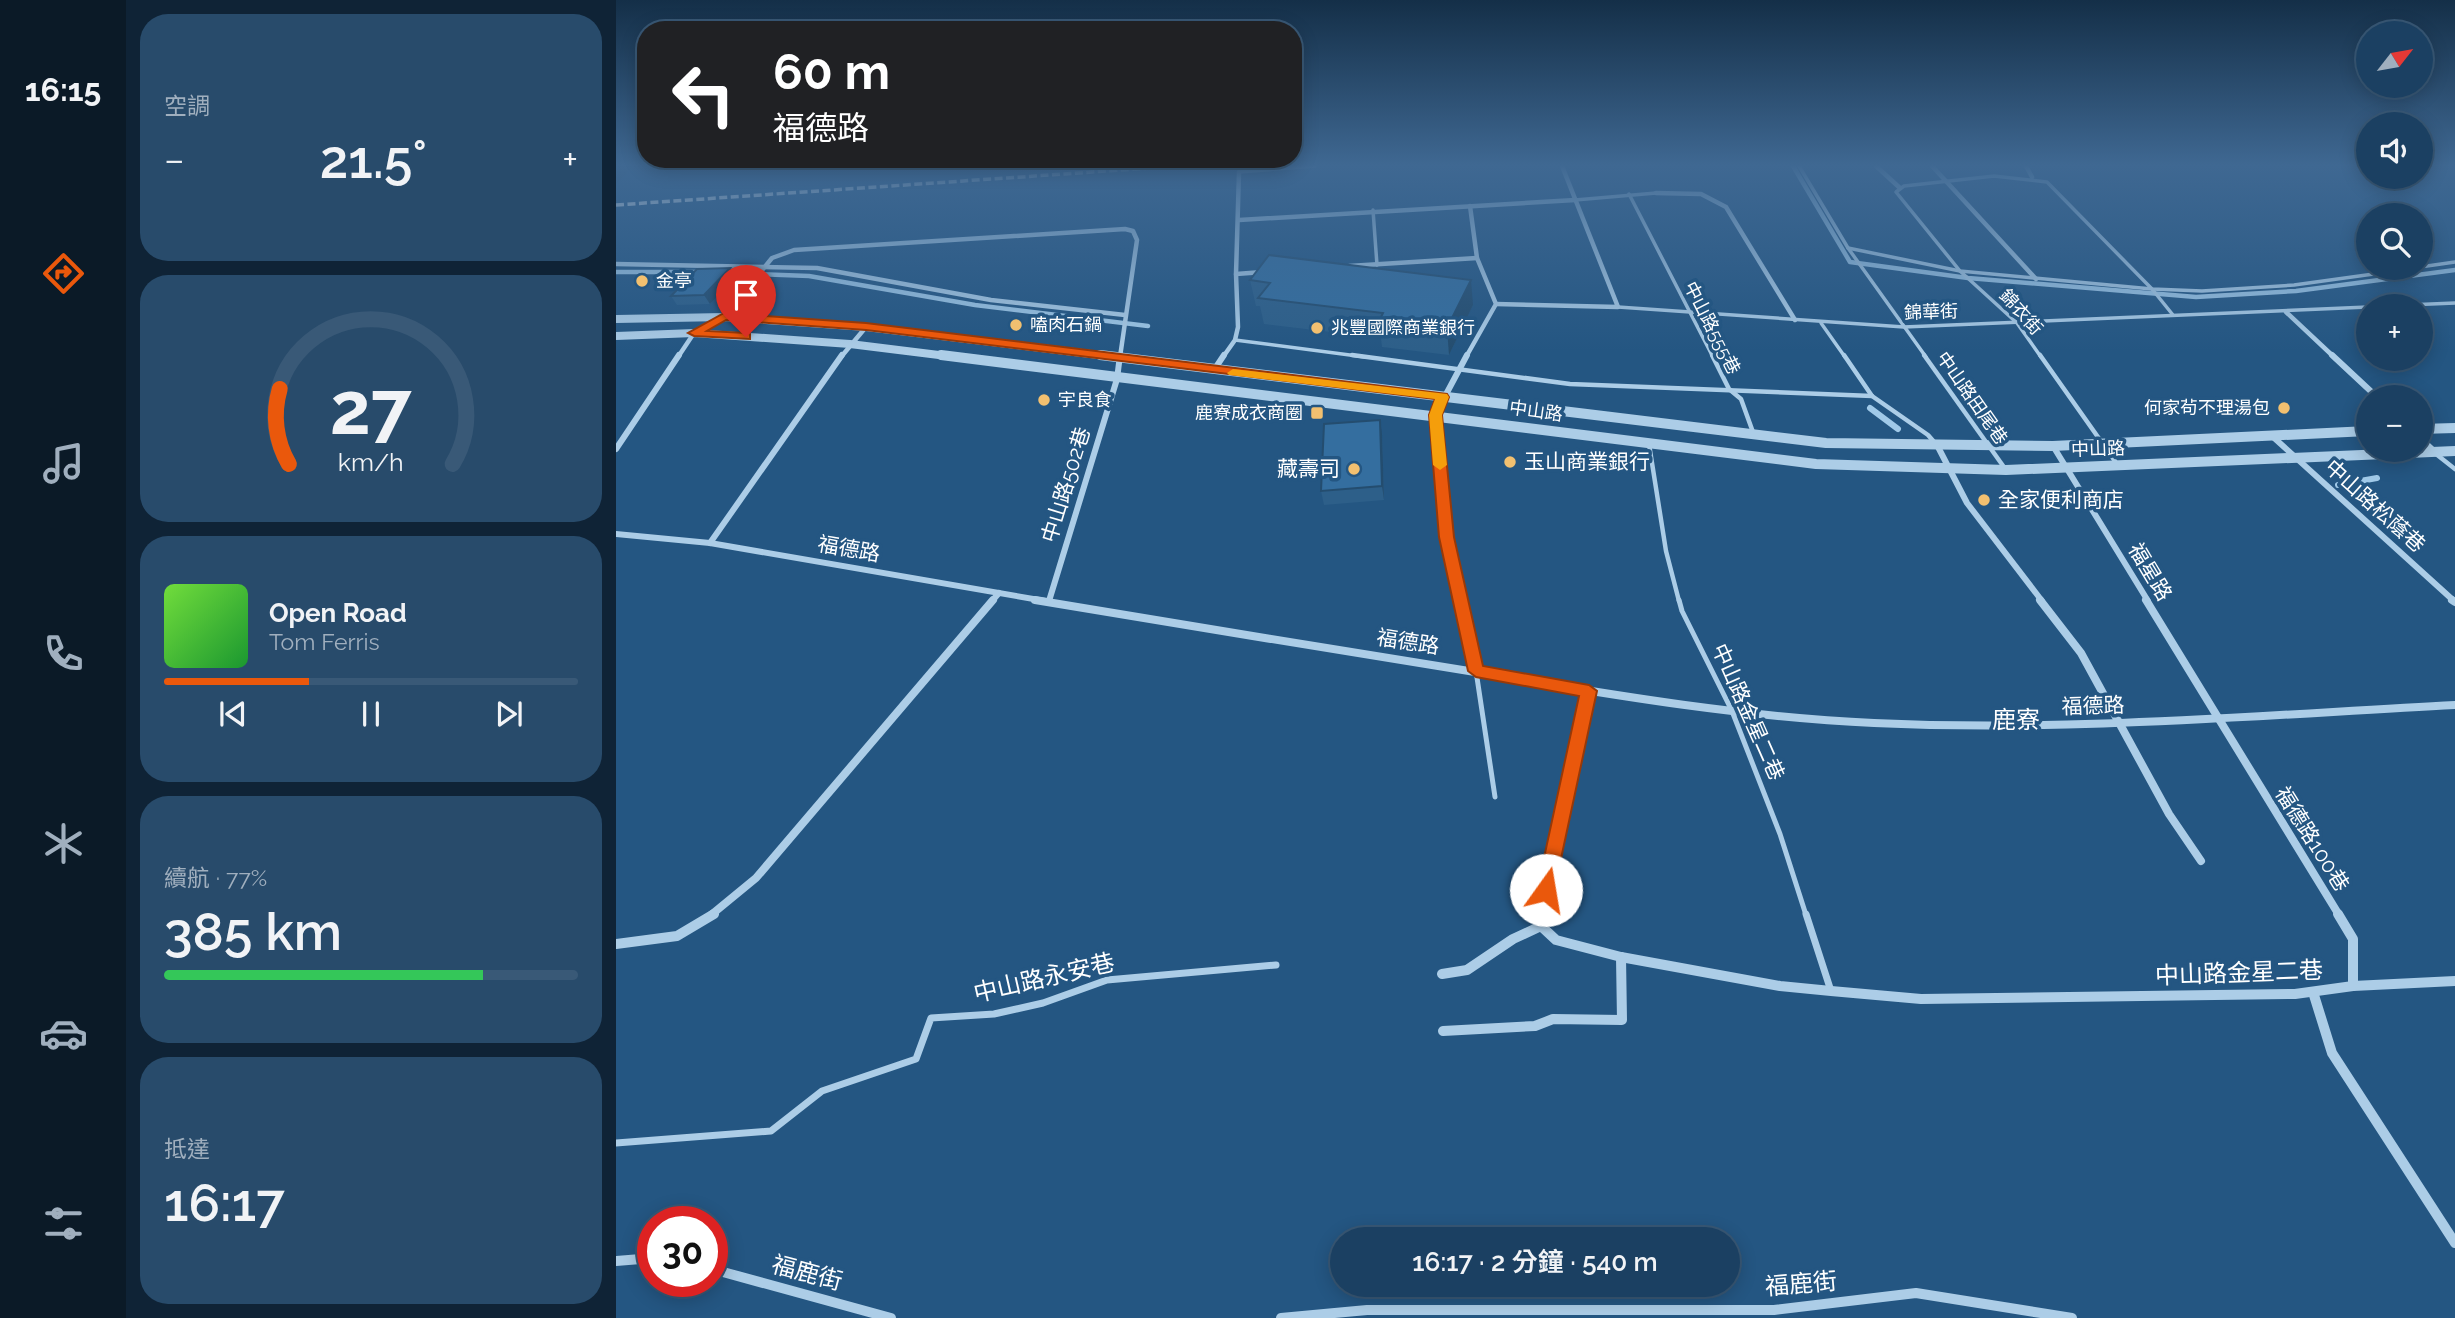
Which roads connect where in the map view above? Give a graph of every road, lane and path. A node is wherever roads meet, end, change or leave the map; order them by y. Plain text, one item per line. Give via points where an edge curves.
1 (1239, 228) edge
2 (1374, 228) edge
3 (1473, 228) edge
4 (1586, 228) edge
5 (1646, 228) edge
6 (1739, 228) edge
7 (1836, 228) edge
8 (1924, 228) edge
9 (1989, 228) edge
10 (2092, 228) edge
11 (1848, 248) junction
12 (1477, 258) junction
13 (2455, 262) edge
14 (616, 264) edge
15 (1377, 265) junction
16 (2433, 265) edge
17 (764, 266) junction
18 (1339, 267) edge
19 (1275, 271) edge
20 (1959, 271) junction
21 (1236, 274) junction
22 (2356, 276) edge
23 (2036, 279) junction
24 (2152, 289) junction
25 (2455, 303) edge
26 (1496, 304) junction
27 (2433, 304) edge
28 (1618, 307) junction
29 (2356, 308) edge
30 (1688, 312) junction
31 (2286, 312) junction
32 (1125, 315) junction
33 (2173, 315) junction
34 (724, 317) junction
35 (616, 319) edge
36 (1796, 320) junction
37 (1821, 323) junction
38 (2017, 323) junction
39 (866, 327) junction
40 (1905, 327) junction
41 (694, 333) junction
42 (616, 336) edge
43 (1236, 340) junction
44 (850, 344) junction
45 (1120, 359) junction
46 (1214, 370) junction
47 (1458, 370) junction
48 (1117, 379) junction
49 (2364, 385) edge
50 (1729, 389) junction
51 (1872, 396) junction
52 (1443, 397) junction
53 (1435, 415) junction
54 (2455, 428) edge
55 (2433, 429) edge
56 (2356, 432) edge
57 (1754, 435) junction
58 (2272, 435) junction
59 (2102, 442) junction
60 (1649, 444) junction
61 (1937, 445) junction
62 (1989, 446) junction
63 (2053, 446) junction
64 (616, 449) edge
65 (2455, 451) edge
66 (2435, 452) junction
67 (2296, 458) junction
68 (2118, 466) junction
69 (2068, 468) junction
70 (1951, 469) junction
71 (2455, 469) edge
72 (2006, 470) junction
73 (616, 534) edge
74 (710, 543) junction
75 (999, 593) junction
76 (1049, 601) junction
77 (2455, 602) edge
78 (1476, 671) junction
79 (1589, 691) junction
80 (2455, 705) edge
81 (1732, 710) junction
82 (2216, 718) junction
83 (2117, 723) junction
84 (1495, 797) dead end
85 (2201, 861) dead end
86 (1541, 926) junction
87 (616, 944) edge
88 (1621, 957) junction
89 (1276, 965) dead end
90 (1442, 974) dead end
91 (2455, 981) edge
92 (2353, 986) junction
93 (1831, 991) junction
94 (2312, 992) junction
95 (1443, 1031) dead end
96 (616, 1143) edge
97 (2455, 1243) edge
98 (637, 1259) edge
99 (616, 1261) edge
100 (728, 1273) edge
101 (891, 1318) edge
102 (1281, 1318) edge
103 (2072, 1318) edge

1 - 21 street
2 - 15 lane
3 - 12 street
4 - 28 street
5 - 30 lane, 中山路555巷
6 - 36 street
7 - 11 lane, 中山路田尾巷
8 - 20 lane, 錦衣街
9 - 23 street, 錦衣街
10 - 24 lane
11 - 20 lane
11 - 40 lane, 中山路田尾巷
12 - 15 street
12 - 26 street
13 - 16 lane
14 - 17 street
15 - 18 street
17 - 32 street via 817,268 991,300
17 - 32 street, 中山路502巷 via 794,250 1125,229 1133,231 1137,240
17 - 34 street
19 - 21 street
20 - 23 lane
20 - 38 lane, 錦衣街
21 - 43 street
22 - 24 lane via 2202,291
23 - 24 lane
24 - 33 lane
25 - 27 lane
26 - 28 street, 錦華街
26 - 47 street
28 - 30 lane, 錦華街
29 - 31 lane, 錦華街
30 - 36 lane, 錦華街
30 - 50 lane, 中山路555巷
31 - 33 lane, 錦華街
31 - 49 street
32 - 45 street, 中山路502巷
33 - 38 lane, 錦華街
34 - 35 street, 中山路
34 - 39 street, 中山路
34 - 41 street
36 - 37 lane, 錦華街
37 - 40 lane, 錦華街
37 - 51 lane
38 - 40 lane, 錦華街
38 - 59 lane, 錦衣街
39 - 44 street
39 - 45 street, 中山路
40 - 62 lane, 中山路田尾巷
41 - 42 street, 中山路
41 - 44 street, 中山路
41 - 64 street
43 - 46 street
43 - 47 lane
44 - 48 street, 中山路
44 - 74 street
45 - 46 street, 中山路
45 - 48 street, 中山路502巷
46 - 52 street, 中山路
47 - 50 lane via 1570,384
47 - 52 street
48 - 53 street, 中山路
48 - 76 street, 中山路502巷
50 - 51 lane
50 - 57 lane, 中山路555巷 via 1741,399
51 - 61 lane
52 - 53 street
52 - 57 street, 中山路
53 - 60 street, 中山路
53 - 78 lane via 1447,537
54 - 55 street
56 - 58 street, 中山路
57 - 61 street, 中山路 via 1826,443
58 - 59 street, 中山路
58 - 67 street, 中山路松蔭巷
59 - 63 street, 中山路
59 - 68 lane, 錦衣街
60 - 70 street, 中山路 via 1816,464
60 - 81 lane, 中山路金星二巷 via 1666,551 1682,611
61 - 62 street, 中山路
61 - 70 street
62 - 63 street, 中山路
62 - 72 lane, 中山路田尾巷
63 - 69 street, 福星路
65 - 66 street, 中山路
66 - 67 street, 中山路
66 - 71 lane
67 - 68 street, 中山路
67 - 77 street, 中山路松蔭巷
68 - 69 street, 中山路
69 - 72 street, 中山路
69 - 82 street, 福星路
70 - 72 street, 中山路
70 - 83 street via 1967,503 2081,653
73 - 74 street, 福德路
74 - 75 street, 福德路
75 - 76 street, 福德路
75 - 87 street via 756,878 720,910 677,936
76 - 78 street, 福德路
78 - 79 street, 福德路
78 - 84 lane
79 - 81 street, 福德路
79 - 86 street
80 - 82 street, 福德路
81 - 83 street, 福德路 via 1870,723
81 - 93 lane, 中山路金星二巷 via 1780,834
82 - 83 street, 福德路
82 - 92 street, 福德路100巷 via 2353,939
83 - 85 street
86 - 88 street, 中山路金星二巷 via 1556,940
86 - 90 street via 1467,970
88 - 93 street, 中山路金星二巷
88 - 95 street via 1622,1020 1553,1018 1535,1026
89 - 96 lane, 中山路永安巷 via 1107,980 1043,1003 994,1014 931,1018 916,1059 822,1091 771,1131
91 - 92 street, 中山路金星二巷
92 - 94 street, 中山路金星二巷
93 - 94 street, 中山路金星二巷 via 1921,999
94 - 97 street via 2332,1053
98 - 99 street
100 - 101 street, 福鹿街
102 - 103 street, 福鹿街 via 1367,1310 1774,1310 1916,1293

